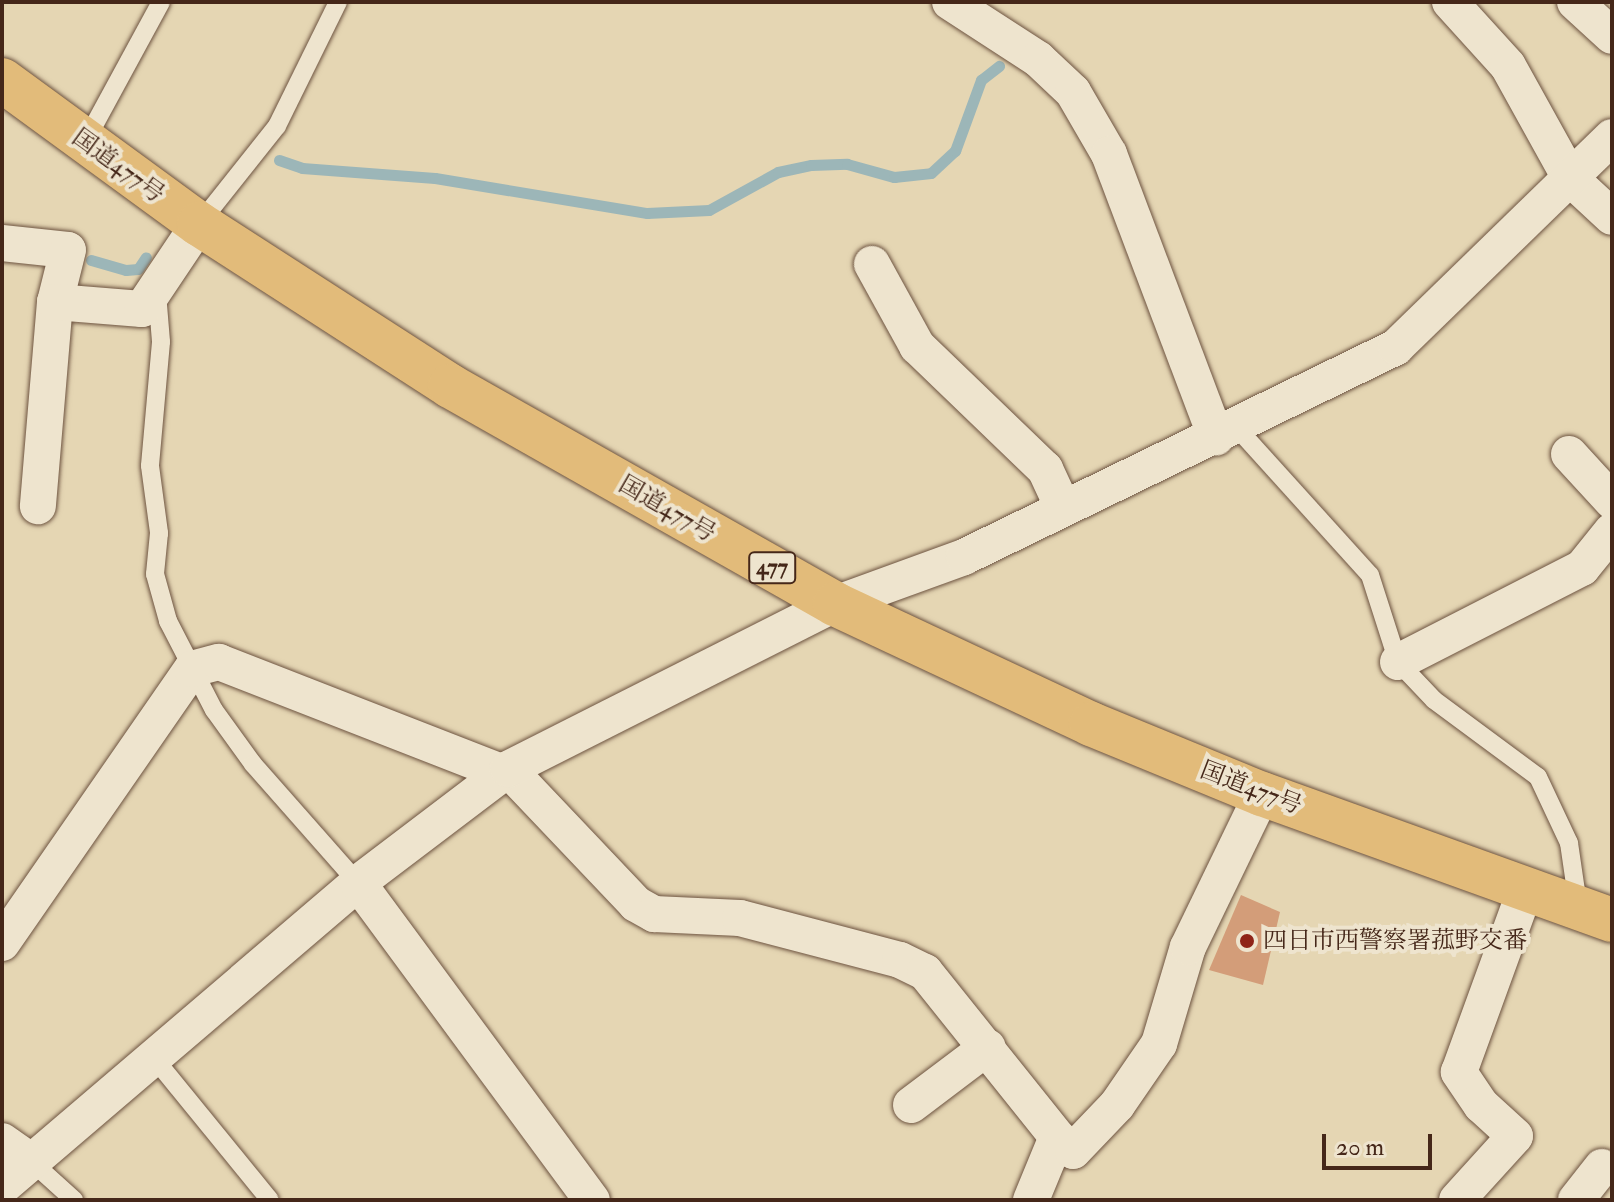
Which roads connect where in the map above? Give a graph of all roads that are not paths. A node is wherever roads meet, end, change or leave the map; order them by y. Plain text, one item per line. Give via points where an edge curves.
1 (161, 2) edge
2 (338, 2) edge
3 (950, 2) edge
4 (1450, 2) edge
5 (1575, 2) edge
6 (1612, 36) edge
7 (2, 80) edge
8 (1612, 137) edge
9 (85, 142) junction
10 (1570, 178) junction
11 (1612, 217) edge
12 (199, 224) junction
13 (2, 243) edge
14 (872, 264) dead end
15 (157, 292) junction
16 (55, 302) junction
17 (1227, 432) junction
18 (1569, 454) dead end
19 (1612, 501) edge
20 (38, 506) dead end
21 (1063, 508) junction
22 (1612, 531) edge
23 (835, 604) junction
24 (1398, 662) junction
25 (192, 669) junction
26 (505, 771) junction
27 (1262, 794) junction
28 (358, 883) junction
29 (1525, 891) junction
30 (1595, 914) edge
31 (2, 943) edge
32 (988, 1047) junction
33 (154, 1058) junction
34 (911, 1105) dead end
35 (1057, 1137) junction
36 (2, 1141) edge
37 (32, 1162) junction
38 (1602, 1167) dead end
39 (2, 1187) edge
40 (1036, 1188) edge
41 (74, 1200) edge
42 (270, 1200) edge
43 (592, 1200) edge
44 (1003, 1200) edge
45 (1457, 1200) edge
46 (1576, 1200) edge

1 - 9 lane
2 - 12 lane via 277,126
3 - 17 street via 1038,59 1073,92 1109,154
4 - 10 street via 1508,66
5 - 6 street
7 - 9 highway, 国道477号 / 477
8 - 10 street
9 - 12 highway, 国道477号 / 477
10 - 11 street
10 - 17 street via 1396,347
12 - 15 street
12 - 23 highway, 国道477号 / 477 via 450,386
13 - 16 street via 68,250
14 - 21 street via 917,346 1045,469
15 - 16 street via 142,309
15 - 25 lane via 161,342 150,466 159,533 155,574 168,621
16 - 20 street
17 - 21 street
17 - 24 lane via 1370,575
18 - 19 street
21 - 23 street via 964,557
22 - 24 street via 1582,568
23 - 26 street
23 - 27 highway, 国道477号 / 477 via 1091,724
24 - 30 lane via 1434,700 1538,777
25 - 26 street via 219,662
25 - 28 lane via 253,764
25 - 31 street
26 - 28 street
26 - 32 street via 636,904 654,914 690,919 740,918 900,960 942,988
27 - 29 highway, 国道477号 / 477
27 - 35 street via 1188,947 1159,1044 1117,1105 1073,1151
28 - 33 street
28 - 43 street
29 - 30 highway, 国道477号 / 477
29 - 45 street via 1459,1072 1481,1105 1515,1136
32 - 34 street
32 - 35 street
33 - 37 street
33 - 42 lane
35 - 40 street
36 - 37 street
37 - 39 street
37 - 41 lane
38 - 46 street
40 - 44 street

